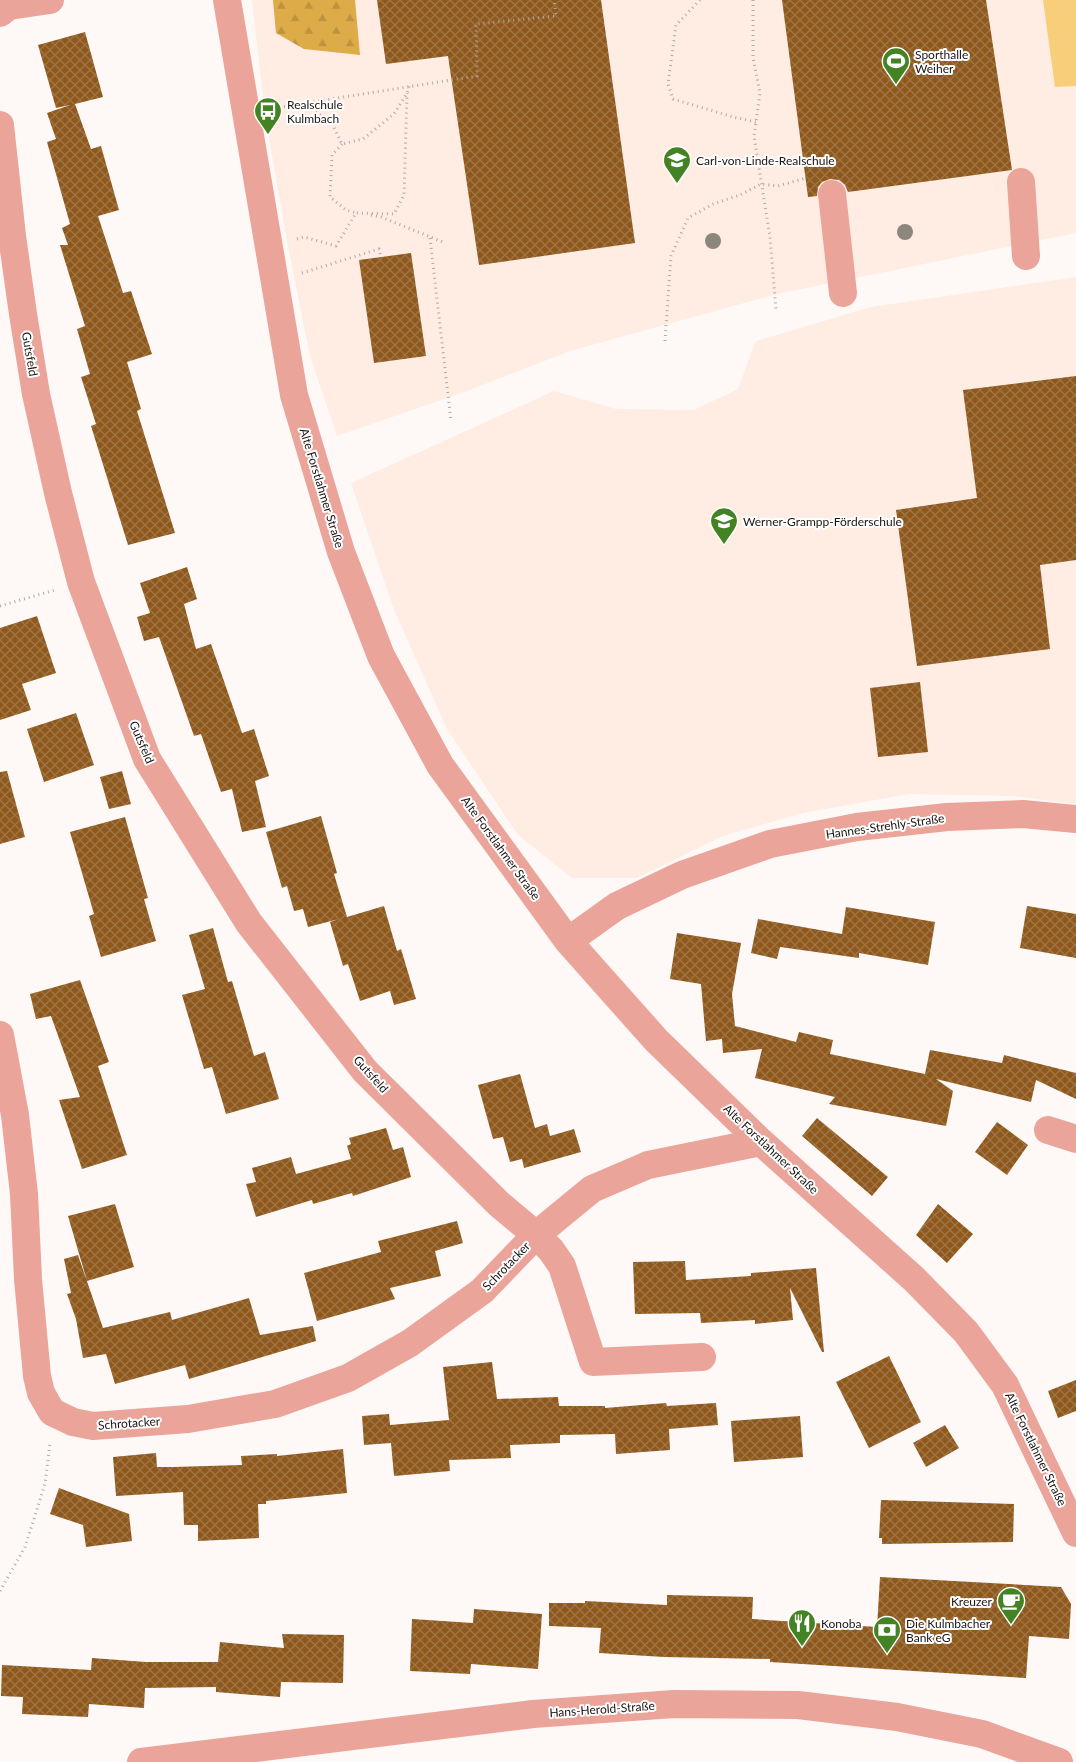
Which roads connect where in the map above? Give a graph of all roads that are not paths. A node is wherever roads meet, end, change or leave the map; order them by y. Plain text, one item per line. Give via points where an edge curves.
1 (50, 0) edge
2 (227, 0) edge
3 (0, 13) edge
4 (0, 125) edge
5 (1020, 182) dead end
6 (832, 194) dead end
7 (1026, 256) dead end
8 (842, 293) dead end
9 (1076, 819) edge
10 (568, 941) junction
11 (0, 1035) edge
12 (1048, 1130) dead end
13 (1076, 1139) edge
14 (761, 1142) junction
15 (536, 1235) junction
16 (702, 1357) dead end
17 (1076, 1533) edge
18 (285, 1754) edge
19 (141, 1762) edge
20 (1059, 1762) edge

1 - 3 street via 9,6
2 - 10 street, Alte Forstlahmer Straße via 294,395 341,552 381,656 440,765
4 - 15 street, Gutsfeld via 13,246 36,394 58,492 81,582 147,759 250,923 366,1071 499,1204
5 - 7 street
6 - 8 street
9 - 10 street, Hannes-Strehly-Straße via 1022,814 947,817 857,827 770,844 682,875 617,906
10 - 14 street, Alte Forstlahmer Straße via 656,1040
11 - 15 street, Schrotacker via 24,1194 28,1279 41,1393 52,1412 73,1422 94,1426 188,1419 274,1404 348,1378 410,1343 482,1291
12 - 13 street
14 - 15 street, Schrotacker via 640,1169 592,1189
14 - 17 street, Alte Forstlahmer Straße via 914,1279 966,1332 1005,1385
15 - 16 street, Schrotacker via 562,1266 593,1362
18 - 19 street, Hans-Herold-Straße
18 - 20 street, Hans-Herold-Straße via 533,1714 674,1704 798,1705 897,1717 982,1734

